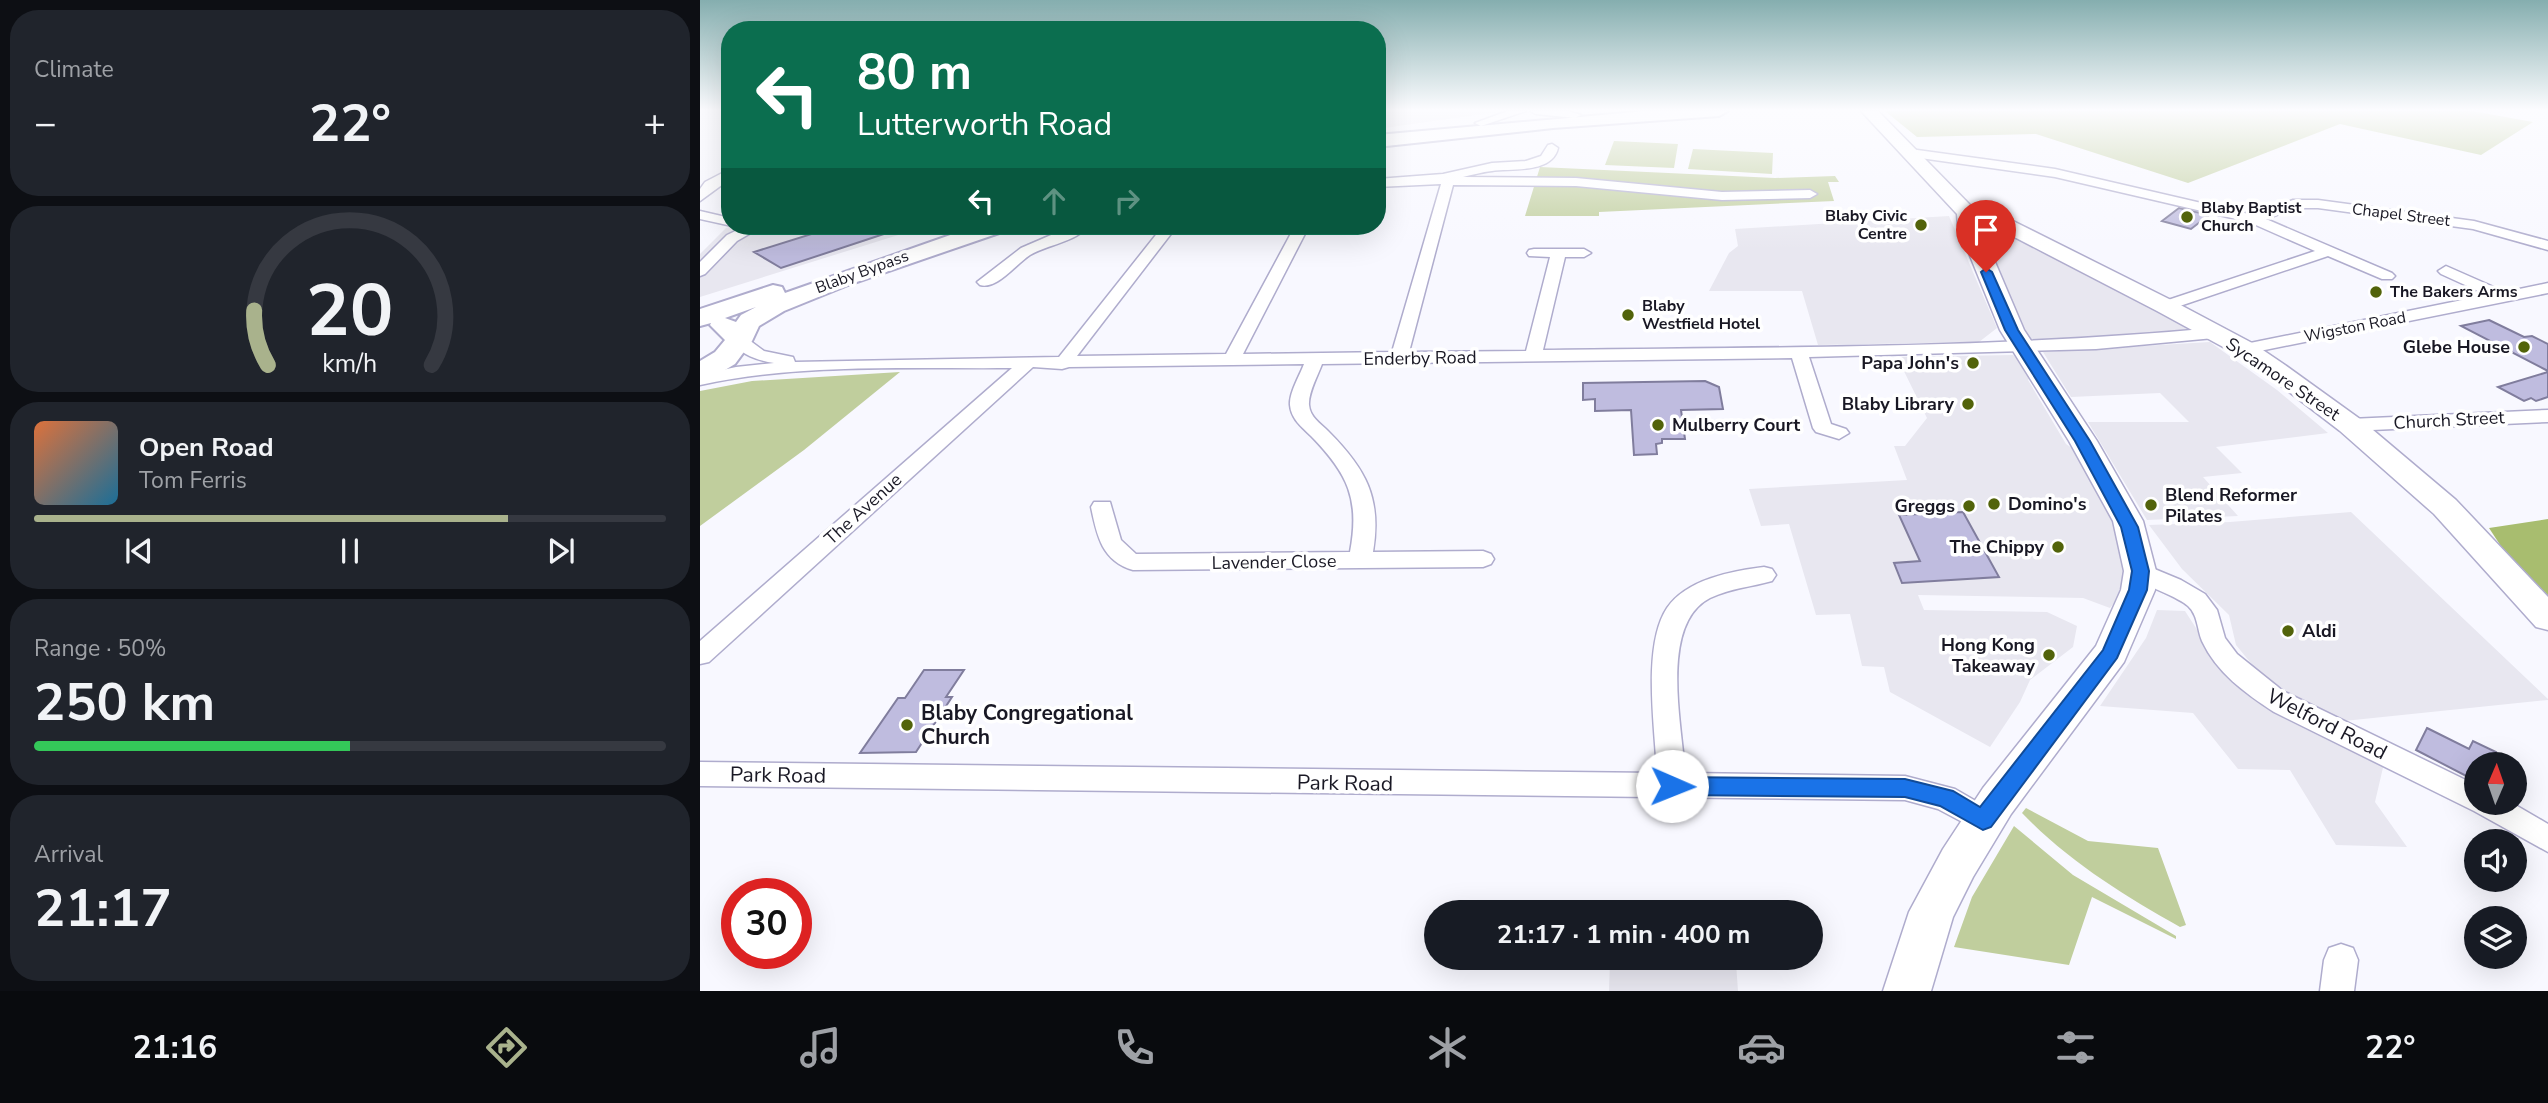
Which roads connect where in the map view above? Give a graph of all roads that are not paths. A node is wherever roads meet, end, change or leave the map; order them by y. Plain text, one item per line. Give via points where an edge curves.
1 (1546, 157) edge
2 (1914, 157) edge
3 (1941, 157) edge
4 (721, 179) edge
5 (1444, 179) junction
6 (1386, 183) edge
7 (1810, 194) dead end
8 (700, 197) edge
9 (1967, 214) junction
10 (700, 215) edge
11 (2254, 219) junction
12 (721, 220) edge
13 (735, 235) edge
14 (942, 235) edge
15 (971, 235) edge
16 (1066, 235) edge
17 (1164, 235) edge
18 (1297, 235) edge
19 (2548, 246) edge
20 (2329, 251) junction
21 (1534, 253) dead end
22 (1559, 253) junction
23 (1584, 253) dead end
24 (700, 271) edge
25 (2446, 271) dead end
26 (1013, 275) dead end
27 (2387, 276) dead end
28 (2548, 288) edge
29 (2504, 297) junction
30 (2165, 306) junction
31 (700, 321) edge
32 (2214, 333) junction
33 (739, 339) junction
34 (2245, 349) junction
35 (1799, 353) junction
36 (1533, 356) junction
37 (1399, 359) junction
38 (1314, 360) junction
39 (2032, 361) junction
40 (1231, 362) junction
41 (1027, 364) junction
42 (1062, 364) junction
43 (817, 365) junction
44 (700, 373) edge
45 (700, 380) edge
46 (2548, 416) edge
47 (2350, 425) junction
48 (1839, 433) dead end
49 (1102, 507) dead end
50 (1483, 559) dead end
51 (1360, 561) junction
52 (2140, 571) junction
53 (1764, 575) dead end
54 (2548, 618) edge
55 (700, 655) edge
56 (700, 774) edge
57 (1672, 786) junction
58 (2464, 793) edge
59 (2508, 816) edge
60 (1983, 820) junction
61 (2548, 839) edge
62 (1907, 991) edge

1 - 5 street via 1527,165 1492,167
2 - 9 street
3 - 11 street via 2055,173
4 - 8 street
5 - 6 street
5 - 7 street via 1576,182 1722,196
5 - 37 street via 1447,184
9 - 30 street, Sycamore Street via 2002,223
9 - 39 street via 1986,272 2012,330
10 - 12 street
11 - 19 street, Chapel Street via 2293,204 2318,204 2474,225
11 - 20 street
13 - 24 street
14 - 31 main road, Blaby Bypass
15 - 33 main road, Blaby Bypass via 775,306 750,321
16 - 26 street via 1026,251 990,278
17 - 42 street
18 - 40 street
20 - 27 street
20 - 30 street
21 - 22 street
22 - 23 street
22 - 36 street
25 - 29 street
28 - 29 street, Wigston Road
29 - 34 street, Wigston Road
30 - 32 street, Sycamore Street
31 - 33 main road via 734,329
32 - 34 street, Sycamore Street
32 - 39 street, Enderby Road
33 - 43 street, Enderby Road via 748,350 770,359
33 - 44 main road, Blaby Bypass via 725,358
34 - 47 street, Sycamore Street
35 - 36 street, Enderby Road
35 - 39 street, Enderby Road
35 - 48 street via 1823,428
36 - 37 street, Enderby Road
37 - 38 street, Enderby Road
38 - 40 street, Enderby Road
38 - 51 street via 1300,410 1355,478 1366,518
39 - 52 street via 2128,521
40 - 42 street, Enderby Road
41 - 42 street, Enderby Road
41 - 43 street, Enderby Road
41 - 55 street, The Avenue
43 - 45 street, Enderby Road
46 - 47 street, Church Street
47 - 54 street, Sycamore Street via 2445,507
49 - 51 street, Lavender Close via 1110,543 1118,556 1133,562
50 - 51 street, Lavender Close
52 - 58 street, Welford Road via 2201,605 2216,644 2262,692
52 - 60 street via 2138,590 2111,653
53 - 57 street via 1735,579 1700,593 1677,612 1664,655
56 - 57 street, Park Road
57 - 60 street, Park Road via 1905,788 1945,798
59 - 61 street
60 - 62 street via 1932,912

